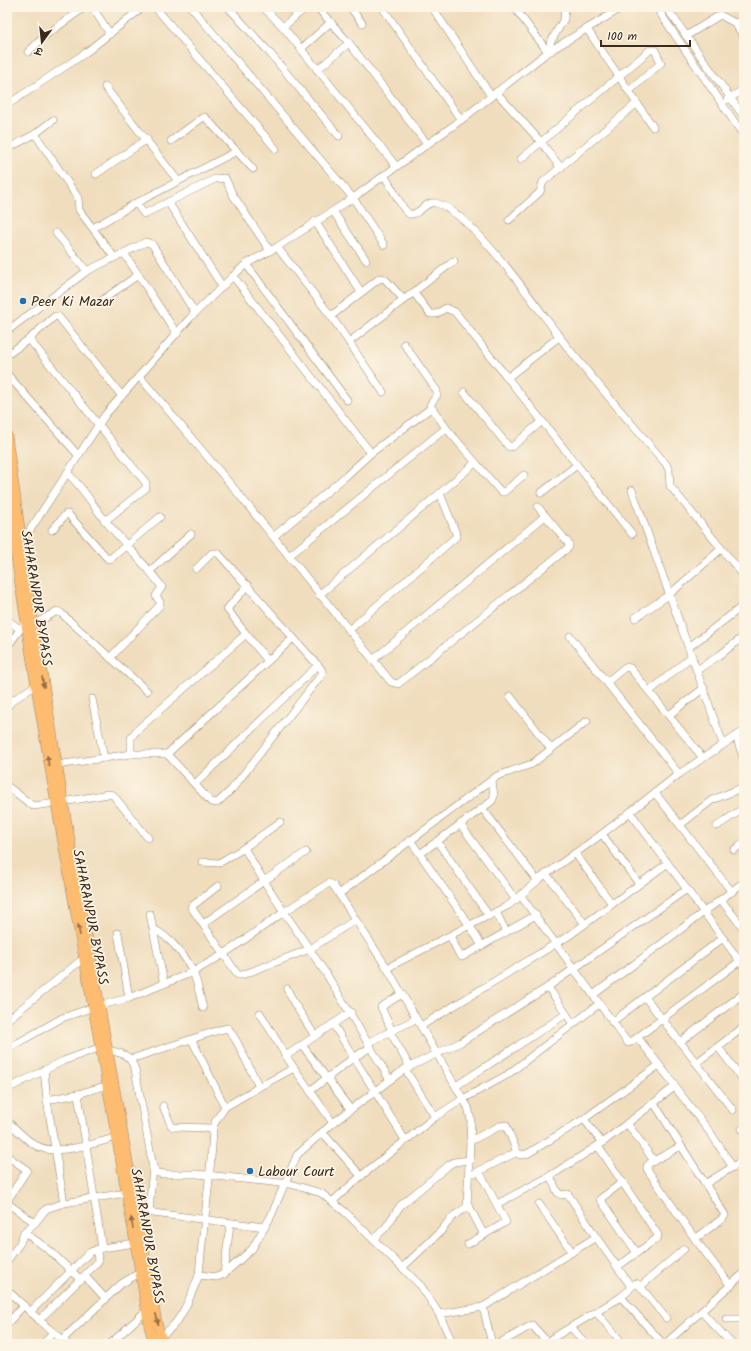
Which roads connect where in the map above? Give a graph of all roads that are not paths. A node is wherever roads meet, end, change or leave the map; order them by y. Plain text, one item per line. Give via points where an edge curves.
1 (85, 7) edge
2 (92, 7) edge
3 (143, 7) edge
4 (155, 7) edge
5 (191, 7) edge
6 (228, 7) edge
7 (306, 7) edge
8 (317, 7) edge
9 (350, 7) edge
10 (382, 7) edge
11 (432, 7) edge
12 (514, 7) edge
13 (565, 7) edge
14 (624, 7) edge
15 (656, 7) edge
16 (666, 7) edge
17 (266, 10) dead end
18 (744, 21) edge
19 (331, 22) junction
20 (735, 23) junction
21 (362, 24) dead end
22 (283, 27) junction
23 (587, 29) junction
24 (110, 34) junction
25 (686, 36) junction
26 (744, 37) edge
27 (349, 43) junction
28 (301, 49) junction
29 (28, 52) dead end
30 (549, 52) junction
31 (317, 70) junction
32 (619, 76) junction
33 (105, 87) dead end
34 (744, 89) edge
35 (628, 91) junction
36 (493, 94) junction
37 (731, 98) junction
38 (637, 103) junction
39 (722, 104) junction
40 (7, 105) edge
41 (744, 117) edge
42 (53, 120) dead end
43 (461, 120) junction
44 (653, 127) dead end
45 (35, 134) junction
46 (339, 136) dead end
47 (744, 136) edge
48 (147, 139) junction
49 (171, 141) dead end
50 (542, 142) junction
51 (427, 144) junction
52 (7, 149) edge
53 (276, 149) dead end
54 (237, 151) junction
55 (521, 159) dead end
56 (396, 166) junction
57 (561, 168) junction
58 (253, 169) dead end
59 (96, 174) dead end
60 (384, 175) junction
61 (178, 181) junction
62 (352, 198) junction
63 (168, 202) junction
64 (136, 203) junction
65 (333, 211) junction
66 (509, 220) dead end
67 (315, 221) junction
68 (93, 228) junction
69 (56, 233) dead end
70 (384, 245) dead end
71 (277, 247) junction
72 (270, 251) junction
73 (124, 253) junction
74 (114, 257) junction
75 (366, 260) dead end
76 (454, 261) dead end
77 (246, 264) junction
78 (87, 271) junction
79 (138, 275) junction
80 (233, 276) junction
81 (222, 286) junction
82 (361, 292) junction
83 (414, 293) junction
84 (404, 300) junction
85 (100, 301) dead end
86 (195, 313) junction
87 (331, 316) junction
88 (7, 331) edge
89 (177, 334) junction
90 (560, 336) junction
91 (29, 339) junction
92 (348, 342) junction
93 (404, 344) dead end
94 (7, 355) edge
95 (7, 374) edge
96 (139, 376) junction
97 (507, 378) junction
98 (383, 392) dead end
99 (464, 392) dead end
100 (122, 396) junction
101 (347, 400) dead end
102 (431, 408) junction
103 (542, 421) junction
104 (99, 422) junction
105 (446, 428) junction
106 (7, 435) edge
107 (371, 453) junction
108 (78, 456) junction
109 (475, 463) junction
110 (577, 465) junction
111 (67, 473) junction
112 (524, 475) dead end
113 (632, 490) dead end
114 (7, 493) edge
115 (440, 493) junction
116 (541, 493) dead end
117 (538, 507) dead end
118 (8, 511) edge
119 (545, 516) junction
120 (160, 517) dead end
121 (105, 520) junction
122 (52, 530) dead end
123 (191, 534) dead end
124 (632, 534) dead end
125 (273, 537) junction
126 (18, 538) junction
127 (128, 544) junction
128 (722, 549) junction
129 (289, 556) junction
130 (196, 569) dead end
131 (150, 571) junction
132 (744, 576) edge
133 (248, 585) junction
134 (670, 594) junction
135 (319, 595) junction
136 (744, 604) edge
137 (636, 618) dead end
138 (7, 620) edge
139 (31, 620) junction
140 (20, 629) junction
141 (349, 630) junction
142 (246, 634) junction
143 (570, 636) dead end
144 (744, 636) edge
145 (293, 638) junction
146 (7, 647) edge
147 (689, 647) junction
148 (692, 656) junction
149 (110, 658) junction
150 (374, 659) junction
151 (268, 661) junction
152 (318, 665) junction
153 (697, 670) junction
154 (606, 682) junction
155 (36, 685) junction
156 (704, 688) junction
157 (148, 691) dead end
158 (650, 692) junction
159 (510, 696) dead end
160 (92, 698) dead end
161 (7, 707) edge
162 (669, 715) junction
163 (587, 721) dead end
164 (744, 731) edge
165 (736, 736) junction
166 (724, 744) junction
167 (551, 749) junction
168 (131, 754) junction
169 (167, 754) junction
170 (104, 758) junction
171 (703, 758) junction
172 (744, 760) edge
173 (58, 765) junction
174 (679, 774) junction
175 (492, 781) junction
176 (56, 782) junction
177 (194, 784) junction
178 (7, 786) edge
179 (741, 788) edge
180 (655, 793) junction
181 (744, 800) edge
182 (60, 802) junction
183 (482, 808) junction
184 (744, 808) edge
185 (630, 812) junction
186 (280, 822) dead end
187 (460, 824) junction
188 (680, 825) junction
189 (717, 826) dead end
190 (602, 834) junction
191 (148, 838) dead end
192 (410, 840) junction
193 (437, 841) junction
194 (744, 843) edge
195 (244, 848) junction
196 (734, 850) dead end
197 (306, 852) dead end
198 (575, 853) junction
199 (420, 854) junction
200 (202, 862) dead end
201 (668, 863) junction
202 (546, 874) junction
203 (537, 880) junction
204 (264, 881) junction
205 (744, 882) edge
206 (639, 884) junction
207 (218, 886) dead end
208 (687, 889) junction
209 (732, 892) junction
210 (338, 894) junction
211 (519, 898) junction
212 (721, 900) junction
213 (612, 904) junction
214 (284, 912) junction
215 (705, 913) junction
216 (150, 914) dead end
217 (493, 914) junction
218 (536, 915) junction
219 (355, 920) junction
220 (203, 924) junction
221 (585, 924) junction
222 (470, 926) junction
223 (154, 929) junction
224 (744, 929) edge
225 (506, 932) junction
226 (118, 933) dead end
227 (450, 936) junction
228 (723, 938) junction
229 (556, 943) junction
230 (482, 946) junction
231 (310, 949) junction
232 (224, 954) junction
233 (84, 958) junction
234 (742, 964) edge
235 (387, 968) junction
236 (575, 969) junction
237 (193, 972) junction
238 (164, 984) junction
239 (548, 987) junction
240 (287, 989) dead end
241 (744, 993) edge
242 (402, 994) junction
243 (593, 996) junction
244 (645, 997) junction
245 (129, 998) junction
246 (599, 1004) junction
247 (97, 1006) junction
248 (203, 1008) dead end
249 (351, 1012) junction
250 (260, 1013) dead end
251 (566, 1014) junction
252 (416, 1019) junction
253 (7, 1020) edge
254 (662, 1020) junction
255 (612, 1022) junction
256 (333, 1024) junction
257 (573, 1024) junction
258 (421, 1026) junction
259 (391, 1031) junction
260 (743, 1031) edge
261 (316, 1036) junction
262 (638, 1038) junction
263 (192, 1040) junction
264 (680, 1042) junction
265 (370, 1044) junction
266 (302, 1045) junction
267 (718, 1046) junction
268 (105, 1048) junction
269 (7, 1050) edge
270 (436, 1054) junction
271 (286, 1056) junction
272 (353, 1058) junction
273 (131, 1059) junction
274 (696, 1063) junction
275 (659, 1065) junction
276 (294, 1068) junction
277 (408, 1068) junction
278 (44, 1070) junction
279 (327, 1078) junction
280 (390, 1080) junction
281 (744, 1082) edge
282 (108, 1085) junction
283 (456, 1086) junction
284 (259, 1087) junction
285 (675, 1087) junction
286 (7, 1089) edge
287 (310, 1090) junction
288 (374, 1092) junction
289 (78, 1094) junction
290 (463, 1099) junction
291 (47, 1100) junction
292 (654, 1103) junction
293 (163, 1106) dead end
294 (225, 1107) junction
295 (350, 1109) junction
296 (733, 1110) dead end
297 (435, 1117) junction
298 (584, 1119) junction
299 (7, 1121) edge
300 (333, 1123) junction
301 (627, 1124) junction
302 (213, 1128) junction
303 (322, 1132) junction
304 (117, 1137) junction
305 (405, 1140) junction
306 (470, 1141) junction
307 (600, 1144) junction
308 (85, 1146) junction
309 (681, 1146) junction
310 (55, 1150) junction
311 (517, 1152) junction
312 (7, 1156) edge
313 (470, 1160) junction
314 (744, 1160) edge
315 (654, 1161) junction
316 (732, 1166) junction
317 (153, 1167) junction
318 (479, 1171) junction
319 (211, 1176) junction
320 (360, 1176) junction
321 (470, 1176) junction
322 (550, 1176) junction
323 (623, 1182) junction
324 (283, 1184) junction
325 (705, 1184) junction
326 (126, 1193) junction
327 (94, 1198) junction
328 (334, 1201) junction
329 (7, 1202) edge
330 (64, 1203) junction
331 (468, 1204) junction
332 (497, 1204) junction
333 (539, 1204) dead end
334 (137, 1211) junction
335 (149, 1212) junction
336 (204, 1219) junction
337 (35, 1223) junction
338 (230, 1224) junction
339 (265, 1227) junction
340 (24, 1232) junction
341 (484, 1235) junction
342 (596, 1237) junction
343 (374, 1239) junction
344 (695, 1239) junction
345 (135, 1243) junction
346 (468, 1244) dead end
347 (99, 1249) junction
348 (684, 1249) dead end
349 (572, 1252) junction
350 (637, 1253) junction
351 (7, 1261) edge
352 (403, 1267) junction
353 (618, 1267) junction
354 (72, 1270) junction
355 (141, 1272) junction
356 (199, 1274) junction
357 (224, 1274) junction
358 (744, 1274) edge
359 (83, 1278) junction
360 (640, 1286) junction
361 (731, 1286) junction
362 (630, 1288) junction
363 (7, 1290) edge
364 (621, 1297) junction
365 (106, 1299) junction
366 (154, 1304) junction
367 (23, 1306) junction
368 (482, 1307) junction
369 (146, 1311) junction
370 (30, 1312) junction
371 (702, 1312) junction
372 (597, 1313) junction
373 (439, 1314) junction
374 (666, 1318) dead end
375 (726, 1319) dead end
376 (744, 1319) edge
377 (8, 1320) edge
378 (40, 1320) junction
379 (572, 1328) junction
380 (53, 1332) junction
381 (162, 1340) edge
382 (66, 1342) edge
383 (153, 1342) edge
384 (43, 1344) edge
385 (110, 1344) edge
386 (453, 1344) edge
387 (492, 1344) edge
388 (498, 1344) edge
389 (549, 1344) edge
390 (585, 1344) edge
391 (623, 1344) edge
392 (664, 1344) edge
393 (732, 1344) edge

1 - 29 street
2 - 24 street
3 - 24 street
4 - 53 street
5 - 62 street
6 - 46 street
7 - 22 street
8 - 19 street
9 - 21 street
10 - 43 street
11 - 36 street
12 - 30 street
13 - 30 street via 564,19 550,43
14 - 23 street
15 - 39 street
16 - 25 street
17 - 22 street
18 - 20 street
19 - 27 street
19 - 28 street
20 - 25 street via 720,15
20 - 26 street
22 - 28 street
23 - 30 street
23 - 32 street
24 - 40 street
25 - 37 street
27 - 31 street
27 - 51 street
28 - 31 street
30 - 36 street
31 - 56 street
32 - 35 street
32 - 35 street via 650,50 655,50 661,63
32 - 50 street
33 - 48 street
34 - 37 street
35 - 38 street
36 - 43 street
36 - 50 street
37 - 39 street
37 - 41 street
38 - 44 street
38 - 57 street
39 - 47 street
42 - 45 street
43 - 51 street
45 - 52 street
45 - 68 street via 78,198 78,210
48 - 59 street
48 - 61 street
49 - 54 street via 204,117
50 - 55 street
50 - 57 street
51 - 56 street
54 - 58 street
54 - 61 street
56 - 60 street
57 - 66 street via 543,182 540,192
60 - 62 street
60 - 90 street via 409,214 415,214 429,203 437,204 482,237
61 - 64 street
62 - 65 street
62 - 70 street
63 - 64 street via 144,214
63 - 72 street via 215,179 225,178 233,195
63 - 81 street
64 - 68 street
65 - 67 street
65 - 75 street
67 - 71 street
67 - 82 street
68 - 74 street
69 - 78 street
71 - 72 street
71 - 87 street
72 - 77 street
73 - 74 street
73 - 79 street
73 - 86 street via 150,242
74 - 78 street
76 - 83 street
77 - 80 street
77 - 101 street
78 - 88 street
79 - 85 street
79 - 89 street
80 - 81 street
80 - 107 street
81 - 86 street
82 - 84 street via 383,278
82 - 87 street
83 - 84 street
83 - 97 street via 430,314 436,314 446,308 453,310
84 - 92 street
86 - 89 street
87 - 92 street
89 - 96 street
90 - 97 street
90 - 128 street via 666,464 670,486
91 - 94 street
91 - 100 street via 55,316 60,317
91 - 104 street
92 - 98 street
93 - 102 street via 437,391 437,395 430,403
95 - 108 street
96 - 100 street
96 - 125 street
97 - 103 street
99 - 103 street via 510,447
100 - 104 street
102 - 105 street
102 - 107 street
103 - 110 street
104 - 108 street
104 - 121 street via 147,484 146,488
105 - 109 street
105 - 129 street
106 - 126 main road
107 - 125 street
108 - 111 street
109 - 112 street via 501,492
109 - 115 street
110 - 116 street
110 - 124 street
111 - 121 street
111 - 126 street via 28,533
113 - 134 street
114 - 118 main road, SAHARANPUR BYPASS
115 - 135 street
115 - 141 street via 457,536
117 - 119 street
118 - 126 main road, SAHARANPUR BYPASS
119 - 150 street
119 - 150 street via 569,544 566,549 398,684 392,682
120 - 127 street
121 - 127 street
122 - 127 street via 68,514 108,559
123 - 131 street
125 - 129 street
126 - 139 main road, SAHARANPUR BYPASS
127 - 131 street
128 - 132 street
128 - 134 street
129 - 135 street
130 - 133 street via 212,553 217,552
131 - 149 street via 162,587 156,596 160,605
133 - 142 street via 226,609
133 - 145 street
134 - 137 street
134 - 147 street
135 - 141 street
136 - 147 street
138 - 140 street
139 - 140 street
139 - 149 street via 40,621 58,611
139 - 155 main road, SAHARANPUR BYPASS
139 -> 173 main road
140 - 146 street
141 - 150 street
142 - 151 street
142 - 168 street via 136,731 131,738
143 - 154 street
144 - 153 street
145 - 151 street
145 - 152 street
147 - 148 street
148 - 153 street
148 - 158 street
149 - 157 street
151 - 169 street
152 - 177 street
152 - 177 street via 322,670 322,677 232,790 214,803
153 - 156 street
154 - 158 street via 628,666
154 - 174 street
155 - 161 street
176 -> 155 main road, SAHARANPUR BYPASS
156 - 162 street
156 - 166 street
158 - 162 street
159 - 167 street
160 - 170 street
162 - 171 street
163 - 167 street
164 - 165 street
165 - 166 street
165 - 172 street
166 - 171 street
167 - 175 street via 526,767 501,774
168 - 169 street
168 - 170 street
169 - 177 street
170 - 173 street
171 - 174 street
173 - 176 main road
174 - 180 street
175 - 183 street via 493,799
175 - 192 street
176 - 182 main road, SAHARANPUR BYPASS
178 - 182 street via 33,806
179 - 181 street
179 - 188 street via 712,800
180 - 185 street
180 - 188 street
182 - 191 street via 113,795
233 -> 182 main road, SAHARANPUR BYPASS
182 - 247 main road
183 - 187 street
183 - 203 street
184 - 189 street
185 - 190 street
185 - 201 street
186 - 195 street
187 - 193 street
187 - 211 street
188 - 209 street
190 - 198 street
190 - 206 street
192 - 199 street
192 - 210 street
193 - 199 street
193 - 217 street
194 - 196 street
195 - 200 street via 219,863
195 - 204 street
197 - 204 street
198 - 202 street
198 - 213 street
199 - 222 street
201 - 206 street
201 - 208 street
202 - 203 street
202 - 221 street
203 - 211 street
204 - 214 street
204 - 220 street
205 - 209 street
206 - 213 street
207 - 220 street via 191,905
208 - 215 street
208 - 236 street
209 - 212 street
210 - 214 street via 333,885 327,883
210 - 219 street
211 - 217 street
211 - 218 street
212 - 215 street
212 - 224 street
213 - 221 street
214 - 231 street
214 - 232 street
215 - 228 street
215 - 243 street
216 - 223 street
217 - 222 street
217 - 225 street
218 - 225 street
218 - 229 street
219 - 231 street
219 - 235 street
220 - 232 street
221 - 229 street
222 - 227 street
222 - 230 street
223 - 237 street via 182,954
223 - 238 street
225 - 230 street
226 - 245 street
227 - 230 street via 462,957
227 - 235 street
228 - 234 street
228 - 244 street
229 - 236 street
229 - 258 street
231 - 232 street via 241,975 236,973
231 - 249 street
232 - 237 street
233 - 247 main road, SAHARANPUR BYPASS
233 - 253 street
234 - 254 street
235 - 242 street
236 - 239 street
236 - 243 street
237 - 238 street
237 - 248 street
238 - 245 street
239 - 251 street
239 - 270 street via 461,1042
240 - 261 street
241 - 264 street
242 - 252 street
242 - 259 street via 381,1007
243 - 246 street
244 - 254 street
244 - 255 street
245 - 247 street
246 - 255 street
246 - 257 street
247 - 268 main road, SAHARANPUR BYPASS
247 - 269 street via 62,1018
249 - 256 street
249 - 265 street
250 - 271 street
251 - 257 street
251 - 283 street
252 - 258 street
252 - 259 street
254 - 262 street
254 - 264 street
255 - 262 street via 628,1043
256 - 261 street
256 - 272 street
257 - 290 street via 512,1072
258 - 270 street
259 - 265 street
259 - 277 street
260 - 267 street
261 - 266 street
262 - 275 street
263 - 273 street
263 - 284 street via 229,1029
263 - 294 street
264 - 274 street
265 - 272 street
265 - 280 street
266 - 271 street
266 - 279 street
267 - 274 street
267 - 281 street
268 - 273 street
268 - 278 street
268 - 282 main road, SAHARANPUR BYPASS
268 - 334 main road
270 - 277 street
270 - 283 street
271 - 276 street
272 - 279 street
272 - 288 street
273 - 317 street via 139,1086
274 - 296 street
275 - 285 street
275 - 298 street
276 - 284 street
276 - 287 street
277 - 280 street
277 - 297 street
278 - 286 street
278 - 291 street
279 - 287 street
279 - 295 street
280 - 288 street
282 - 289 street
282 - 304 main road, SAHARANPUR BYPASS
283 - 290 street
284 - 294 street
285 - 292 street
285 - 316 street
287 - 300 street
288 - 295 street
288 - 305 street
289 - 291 street
289 - 308 street
290 - 297 street
290 - 306 street via 470,1114
291 - 310 street
292 - 301 street
292 - 309 street
293 - 302 street via 173,1127
294 - 302 street
295 - 300 street
297 - 305 street
298 - 307 street
298 - 311 street via 527,1154 520,1155
299 - 310 street via 36,1146
300 - 303 street
301 - 307 street
301 - 315 street
302 - 319 street
303 - 320 street
303 - 324 street via 299,1152
304 - 308 street
304 - 326 main road, SAHARANPUR BYPASS
305 - 320 street
306 - 311 street via 504,1124 508,1127
306 - 313 street
307 - 322 street
307 - 323 street
308 - 310 street
308 - 327 street
309 - 315 street
309 - 325 street
310 - 330 street
311 - 318 street
312 - 329 street via 27,1170
313 - 321 street
313 - 343 street via 449,1165 400,1206
314 - 316 street
315 - 344 street via 647,1166 648,1171
316 - 325 street
317 - 319 street via 158,1173 164,1174
317 - 335 street
318 - 321 street
318 - 332 street
319 - 324 street
319 - 336 street
320 - 328 street
321 - 331 street
322 - 332 street
322 - 342 street via 558,1193 568,1194
323 - 350 street via 658,1234 656,1239
323 - 350 street via 600,1199
324 - 328 street via 308,1188
324 - 339 street
325 - 344 street via 725,1217
326 - 327 street
345 -> 326 main road, SAHARANPUR BYPASS
327 - 330 street
327 - 347 street
328 - 343 street
329 - 337 street
330 - 337 street via 46,1209
331 - 341 street
331 - 352 street via 466,1209 452,1217
332 - 341 street via 506,1222
333 - 349 street
334 - 335 street
334 - 366 main road
335 - 336 street
336 - 338 street
336 - 356 street
337 - 340 street
338 - 339 street
338 - 357 street
339 - 357 street via 252,1249
340 - 351 street via 20,1243
340 - 354 street
341 - 346 street
342 - 349 street
342 - 353 street
343 - 352 street
344 - 361 street
345 - 347 street
345 - 355 main road, SAHARANPUR BYPASS
347 - 354 street via 90,1252
347 - 359 street via 98,1262
348 - 360 street
349 - 368 street
350 - 353 street
352 - 373 street via 421,1286
353 - 362 street
354 - 359 street
354 - 370 street
355 - 365 street via 121,1284
355 - 369 main road, SAHARANPUR BYPASS
356 - 357 street
356 - 381 street via 191,1298
358 - 361 street
359 - 365 street
359 - 378 street
360 - 362 street via 636,1283
360 - 374 street
361 - 371 street
362 - 364 street
363 - 367 street
364 - 372 street
364 - 392 street
365 - 382 street
366 - 369 street
366 -> 381 main road
367 - 370 street
367 - 377 street
368 - 373 street
368 - 387 street
369 - 383 main road, SAHARANPUR BYPASS
369 - 385 street
370 - 378 street
371 - 392 street
371 - 393 street
372 - 379 street
372 - 391 street
373 - 386 street
375 - 376 street
378 - 380 street
379 - 389 street via 551,1339
379 - 390 street
380 - 382 street
380 - 384 street
381 - 383 street
388 - 389 street via 532,1324

